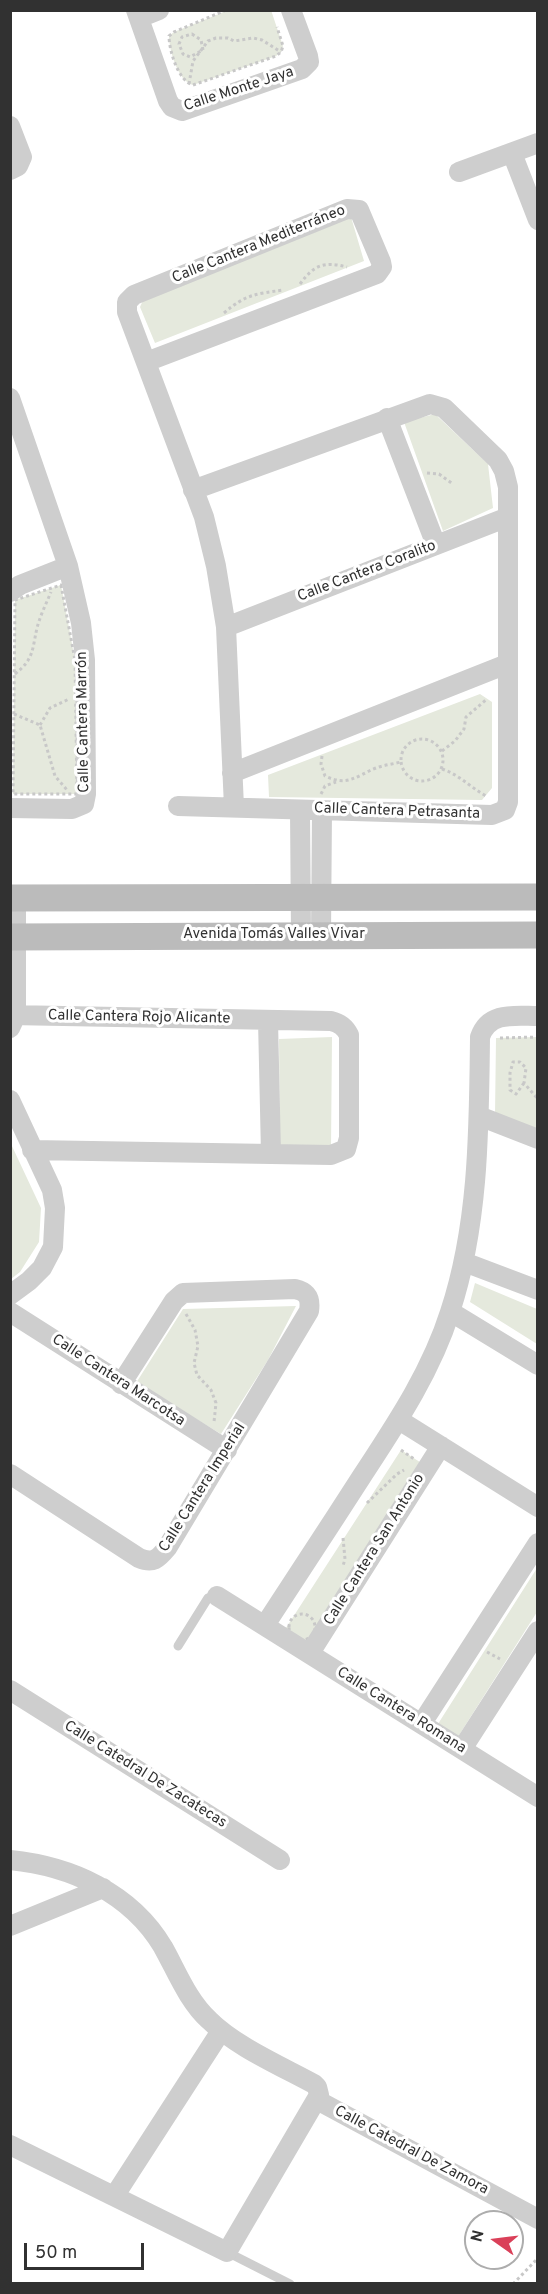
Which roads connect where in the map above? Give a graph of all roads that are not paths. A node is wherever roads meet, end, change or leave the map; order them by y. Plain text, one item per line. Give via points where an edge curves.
1 (159, 10) edge
2 (137, 14) edge
3 (283, 15) edge
4 (10, 126) edge
5 (537, 143) edge
6 (512, 153) junction
7 (10, 171) edge
8 (459, 172) dead end
9 (537, 220) edge
10 (146, 362) junction
11 (10, 398) edge
12 (387, 418) junction
13 (17, 437) edge
14 (194, 490) junction
15 (508, 517) junction
16 (436, 545) junction
17 (69, 566) junction
18 (10, 592) edge
19 (226, 627) junction
20 (507, 664) junction
21 (232, 773) junction
22 (326, 804) junction
23 (178, 806) dead end
24 (234, 807) junction
25 (10, 808) edge
26 (300, 810) junction
27 (300, 867) junction
28 (322, 869) junction
29 (310, 897) junction
30 (537, 897) edge
31 (13, 898) edge
32 (311, 935) junction
33 (537, 935) edge
34 (13, 937) edge
35 (13, 967) edge
36 (537, 1016) edge
37 (12, 1019) edge
38 (268, 1020) junction
39 (10, 1100) edge
40 (479, 1116) junction
41 (537, 1139) edge
42 (32, 1150) junction
43 (271, 1154) junction
44 (464, 1262) junction
45 (537, 1290) edge
46 (10, 1294) edge
47 (10, 1312) edge
48 (450, 1312) junction
49 (537, 1365) edge
50 (121, 1384) junction
51 (399, 1420) junction
52 (441, 1446) junction
53 (227, 1450) junction
54 (10, 1474) edge
55 (537, 1507) edge
56 (537, 1543) edge
57 (217, 1596) joint
58 (265, 1625) junction
59 (537, 1631) edge
60 (178, 1646) dead end
61 (310, 1653) junction
62 (10, 1690) edge
63 (422, 1723) junction
64 (462, 1749) junction
65 (537, 1797) edge
66 (10, 1860) edge
67 (280, 1860) dead end
68 (103, 1888) junction
69 (10, 1926) edge
70 (221, 2031) junction
71 (318, 2095) junction
72 (10, 2145) edge
73 (115, 2195) junction
74 (537, 2219) edge
75 (227, 2252) junction
76 (290, 2283) edge

1 - 2 street, Calle Monte Jaya
2 - 3 street, Calle Monte Jaya via 168,101 182,111 302,69 309,62 308,56
4 - 7 street via 22,157
5 - 6 street
6 - 8 street
6 - 9 street
10 - 10 street, Calle Cantera Mediterráneo via 127,312 127,302 134,295 347,209 359,210 381,262 377,274
10 - 14 street, Calle Cantera Mediterráneo
11 - 13 street, Calle Cantera Marrón
12 - 14 street, Calle Cantera Petrasanta
12 - 15 street, Calle Cantera Petrasanta via 430,405 444,408 498,460 508,487
12 - 16 street
13 - 17 street, Calle Cantera Marrón
14 - 19 street, Calle Cantera Mediterráneo via 216,566
15 - 16 street, Calle Cantera Coralito
15 - 20 street, Calle Cantera Petrasanta
16 - 19 street, Calle Cantera Coralito
17 - 18 street
17 - 25 street, Calle Cantera Marrón via 86,660 85,800 79,808 72,809
19 - 21 street, Calle Cantera Mediterráneo
20 - 21 street
20 - 22 street, Calle Cantera Petrasanta via 505,810 492,815
21 - 24 street, Calle Cantera Mediterráneo
22 - 26 street, Calle Cantera Petrasanta
22 - 28 street
23 - 24 street, Calle Cantera Petrasanta
24 - 26 street, Calle Cantera Petrasanta
26 - 27 street
27 - 28 street
27 - 29 street
28 - 29 street
29 - 30 main road
29 - 31 main road
29 - 32 street
31 - 34 street
32 - 33 main road, Avenida Tomás Valles Vivar
32 - 34 main road, Avenida Tomás Valles Vivar
34 - 35 street
35 - 37 street
36 - 40 street via 500,1017 482,1031
37 - 38 street, Calle Cantera Rojo Alicante
38 - 43 street
38 - 43 street, Calle Cantera Rojo Alicante via 332,1021 349,1035 346,1149 331,1155
39 - 42 street
40 - 41 street
40 - 44 street via 478,1158
42 - 43 street, Calle Cantera Rojo Alicante
42 - 46 street via 52,1190 53,1247 42,1268
44 - 45 street
44 - 48 street
47 - 50 street, Calle Cantera Marcotsa
48 - 49 street
48 - 51 street via 428,1367
50 - 53 street, Calle Cantera Marcotsa
50 - 53 street, Calle Cantera Imperial via 183,1293 303,1291 308,1295 309,1311
51 - 52 street
51 - 58 street
52 - 55 street
52 - 61 street, Calle Cantera San Antonio
53 - 54 street, Calle Cantera Imperial via 167,1548 160,1557 148,1562
56 - 63 street
57 - 58 street, Calle Cantera Romana
57 - 60 lane via 208,1599
58 - 61 street, Calle Cantera Romana
59 - 64 street
61 - 63 street, Calle Cantera Romana
62 - 67 street, Calle Catedral De Zacatecas
63 - 64 street, Calle Cantera Romana
64 - 65 street, Calle Cantera Romana
66 - 68 street, Calle Catedral De Zamora via 63,1870
68 - 69 street
68 - 70 street, Calle Catedral De Zamora via 152,1931 200,2010
70 - 71 street, Calle Catedral De Zamora via 314,2084
70 - 73 street
71 - 74 street, Calle Catedral De Zamora
71 - 75 street
72 - 73 street
73 - 75 street
75 - 76 lane

